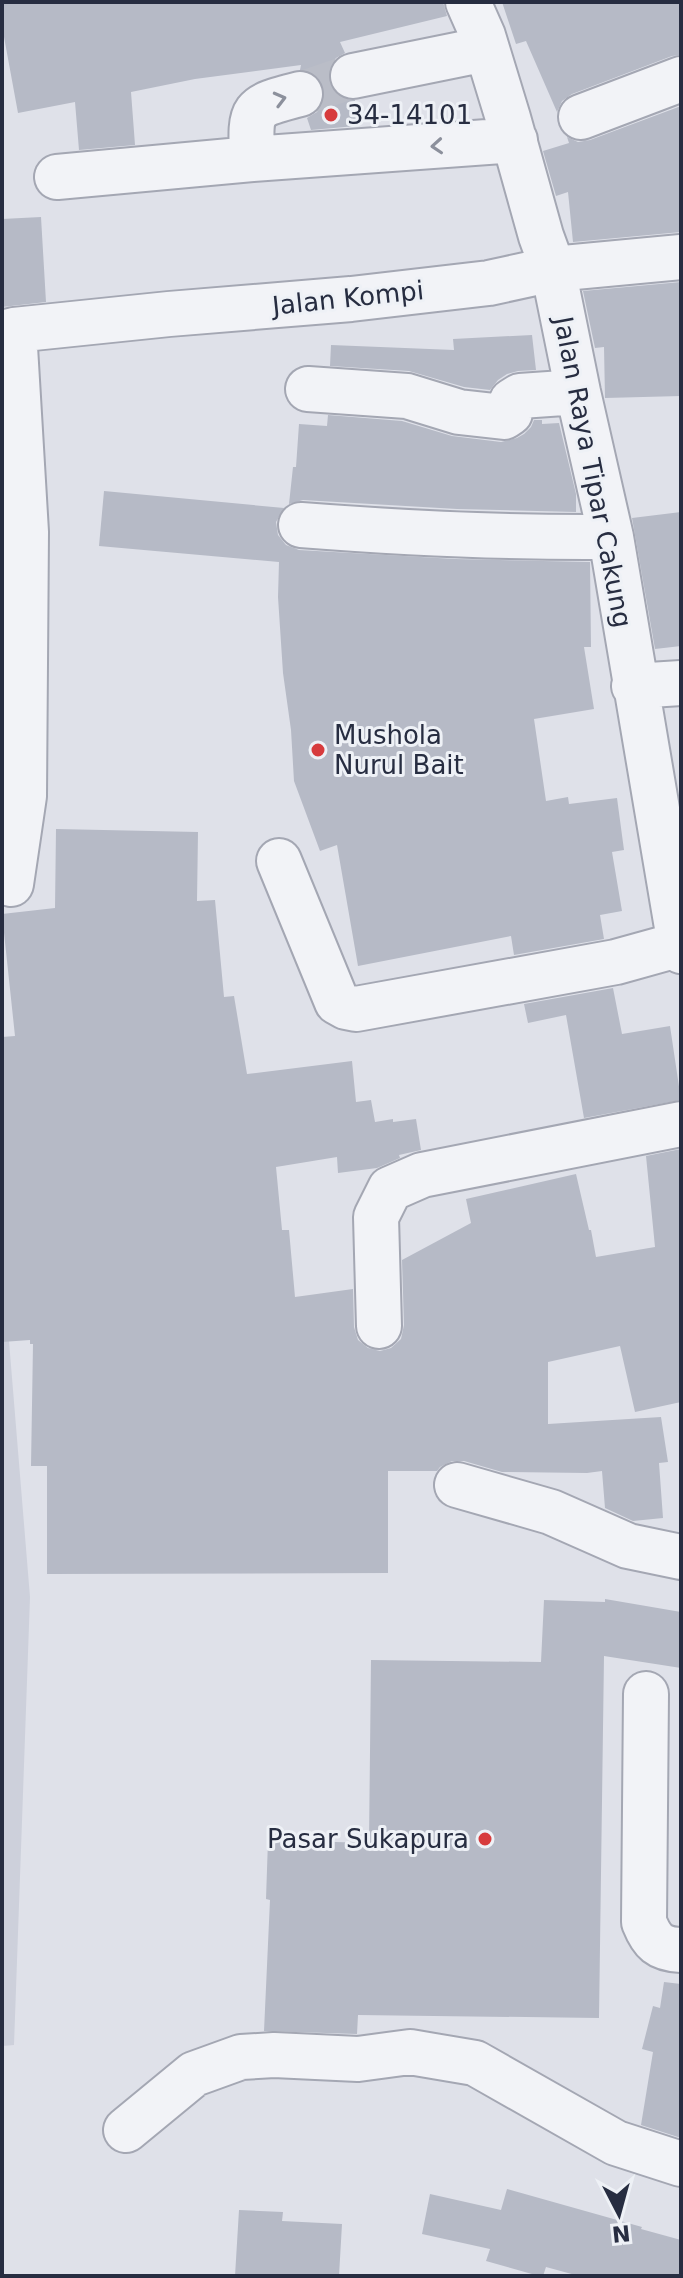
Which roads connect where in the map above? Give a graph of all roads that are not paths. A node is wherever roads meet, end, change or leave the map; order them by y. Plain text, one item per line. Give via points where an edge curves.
1 (468, 2) edge
2 (486, 49) junction
3 (353, 76) tunnel mouth
4 (681, 79) edge
5 (300, 94) tunnel mouth
6 (581, 117) dead end
7 (515, 140) junction
8 (252, 159) junction
9 (57, 177) dead end
10 (681, 257) edge
11 (553, 269) junction
12 (8, 331) edge
13 (308, 389) dead end
14 (578, 392) junction
15 (301, 525) dead end
16 (611, 537) junction
17 (681, 683) edge
18 (634, 686) junction
19 (13, 800) edge
20 (279, 861) dead end
21 (11, 884) dead end
22 (681, 947) edge
23 (681, 1124) edge
24 (379, 1326) dead end
25 (457, 1485) dead end
26 (681, 1557) edge
27 (646, 1694) dead end
28 (681, 1950) edge
29 (126, 2130) dead end
30 (681, 2164) edge

1 - 2 street, Jalan Raya Tipar Cakung
2 - 3 street
2 - 7 street, Jalan Raya Tipar Cakung
4 - 6 street
8 -> 5 street via 251,126 258,109
7 -> 8 street
7 - 11 street, Jalan Raya Tipar Cakung
8 - 9 street
10 - 11 street, Jalan Kompi
11 - 12 street, Jalan Kompi via 489,283 367,297
11 - 14 street, Jalan Raya Tipar Cakung
12 - 19 street, Jalan Kompi via 26,532
13 - 14 street via 407,396 459,412 504,417 520,396
14 - 16 street, Jalan Raya Tipar Cakung
15 - 16 street via 519,538
16 - 18 street, Jalan Raya Tipar Cakung
17 - 18 street
18 - 22 street, Jalan Raya Tipar Cakung
19 - 21 street, Jalan Kompi
20 - 22 street via 337,1002 356,1009
23 - 24 street via 422,1175 390,1189 376,1217
25 - 26 street via 551,1512 628,1546
27 - 28 street via 644,1922 650,1937 665,1949
29 - 30 street via 194,2074 241,2057 358,2059 410,2052 475,2063 616,2143

